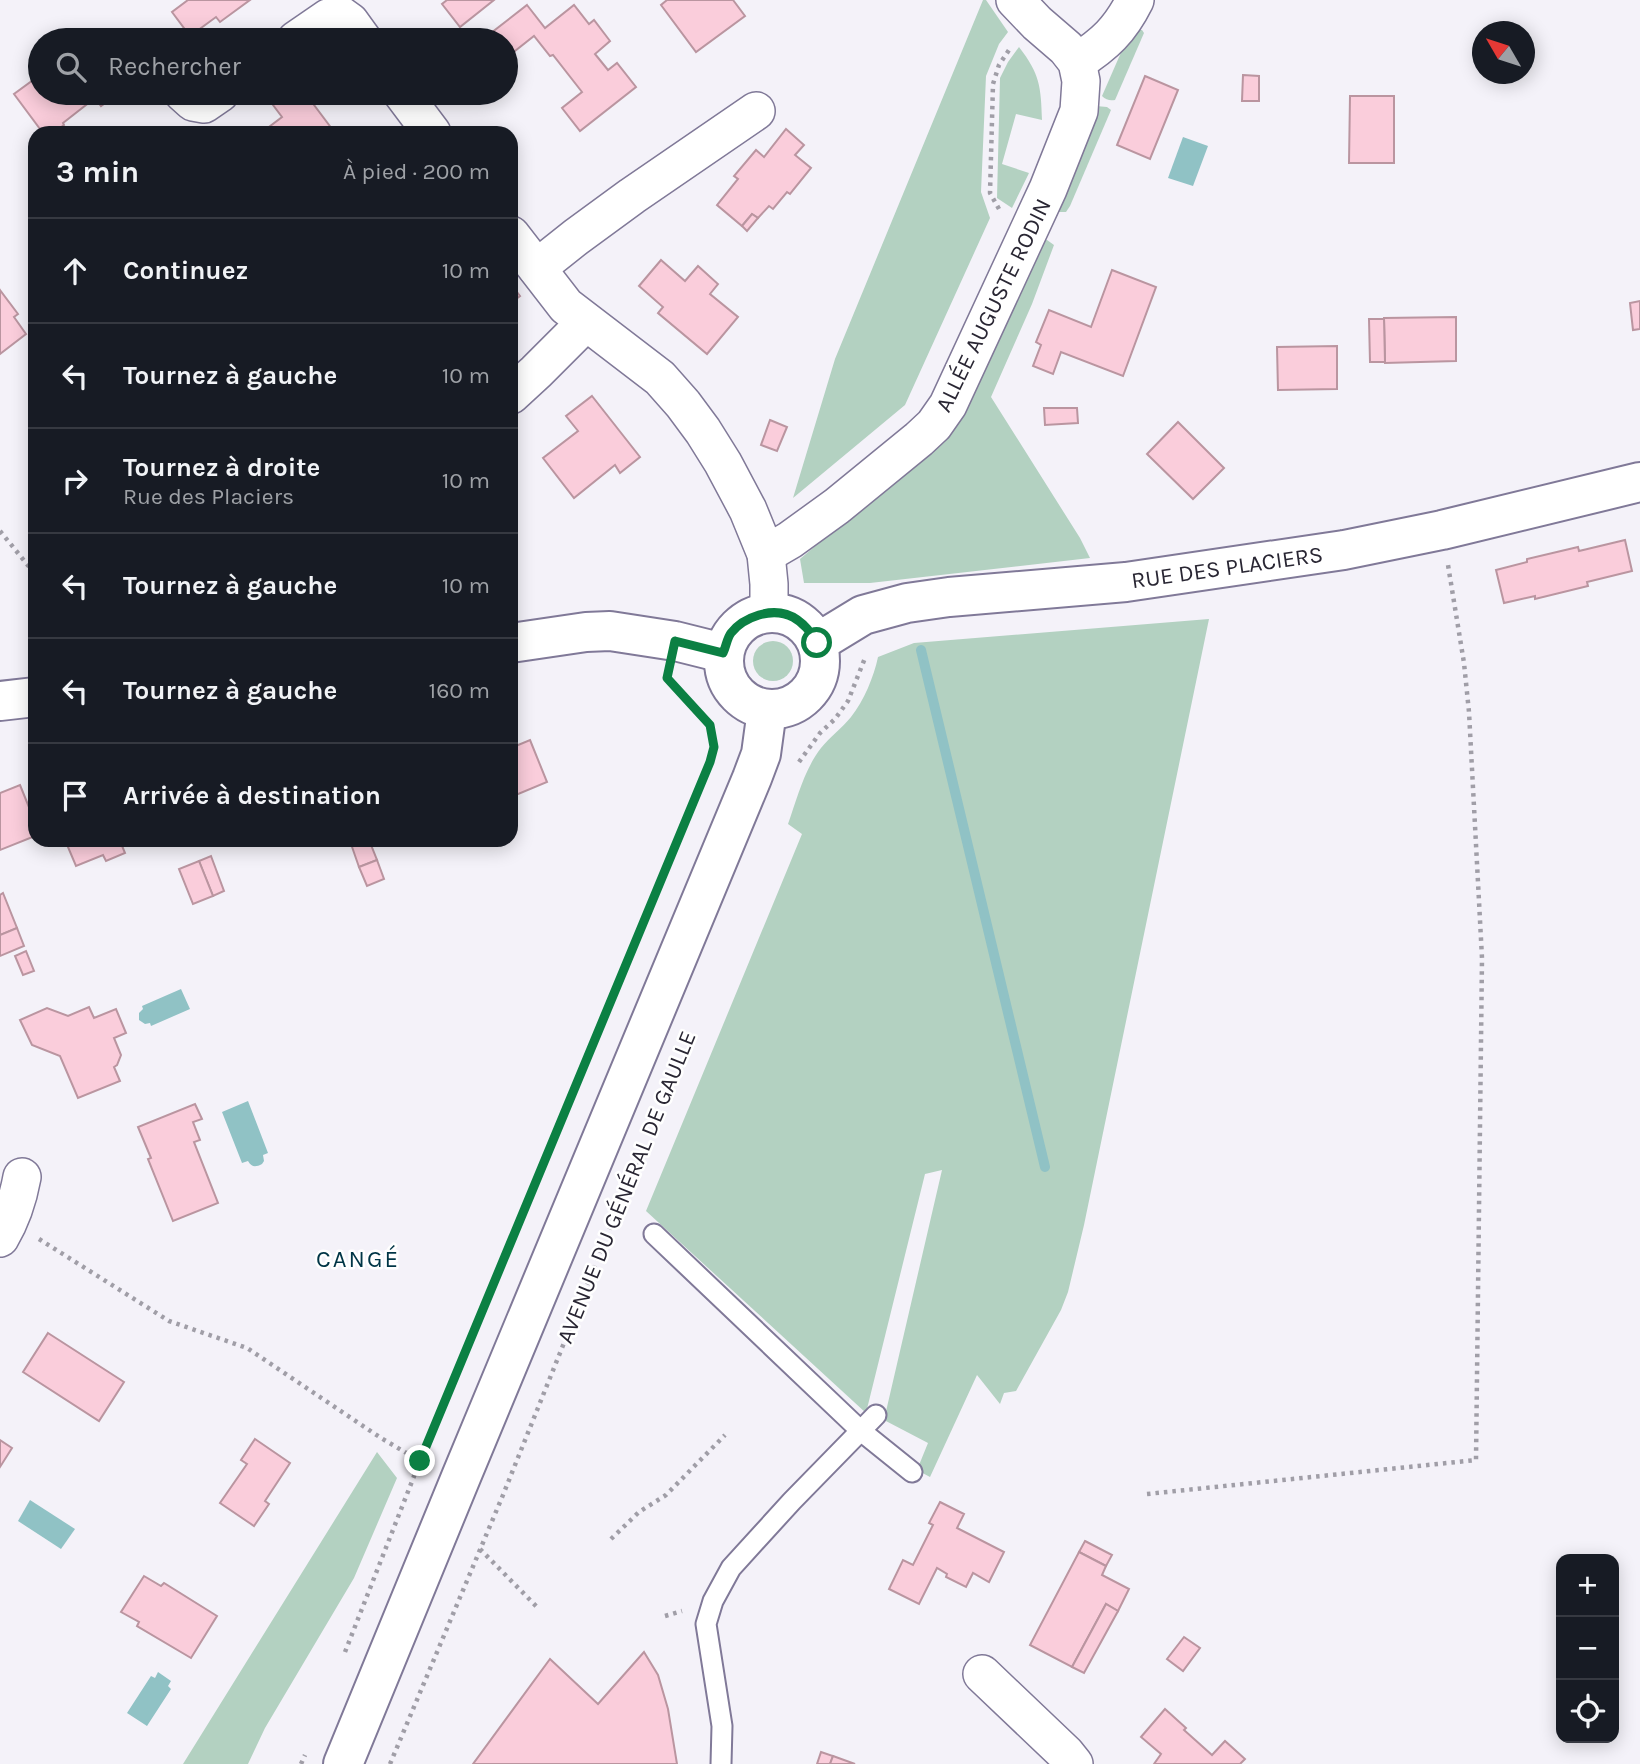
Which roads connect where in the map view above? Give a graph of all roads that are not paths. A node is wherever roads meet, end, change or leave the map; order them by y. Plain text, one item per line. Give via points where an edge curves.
1 (1135, 0) edge
2 (1026, 11) edge
3 (346, 18) edge
4 (313, 28) edge
5 (1077, 62) junction
6 (411, 105) edge
7 (756, 111) dead end
8 (427, 126) edge
9 (518, 244) edge
10 (537, 268) junction
11 (586, 322) junction
12 (518, 389) edge
13 (1640, 482) edge
14 (766, 554) junction
15 (769, 612) junction
16 (518, 642) edge
17 (817, 643) junction
18 (723, 653) junction
19 (28, 698) edge
20 (0, 701) edge
21 (767, 710) junction
22 (22, 1177) dead end
23 (4, 1231) edge
24 (654, 1234) dead end
25 (876, 1415) dead end
26 (861, 1431) junction
27 (912, 1472) dead end
28 (982, 1674) dead end
29 (343, 1764) edge
30 (720, 1764) edge
31 (1074, 1764) edge

1 - 5 street via 1113,35
2 - 5 street
3 - 4 street via 328,18
5 - 14 street, ALLÉE AUGUSTE RODIN via 1082,81 1079,111 948,405 919,439 837,506
6 - 8 street
7 - 10 street via 632,195
9 - 10 street
10 - 11 street via 566,306
11 - 12 street
11 - 14 street via 660,378 683,404 723,463
13 - 17 street, RUE DES PLACIERS via 1344,550 1139,580 907,603 874,611
14 - 15 street
15 - 17 street via 798,620
15 - 18 street via 748,618 731,633
16 - 18 street via 610,631
17 - 21 street via 818,676 810,690 799,702
18 - 21 street via 724,673 733,691 748,704
19 - 20 street
21 - 29 street, AVENUE DU GÉNÉRAL DE GAULLE via 761,754 752,778
22 - 23 street
24 - 26 lane
25 - 26 lane
26 - 27 lane
26 - 30 lane via 731,1568 713,1601 706,1624 722,1726
28 - 31 street

